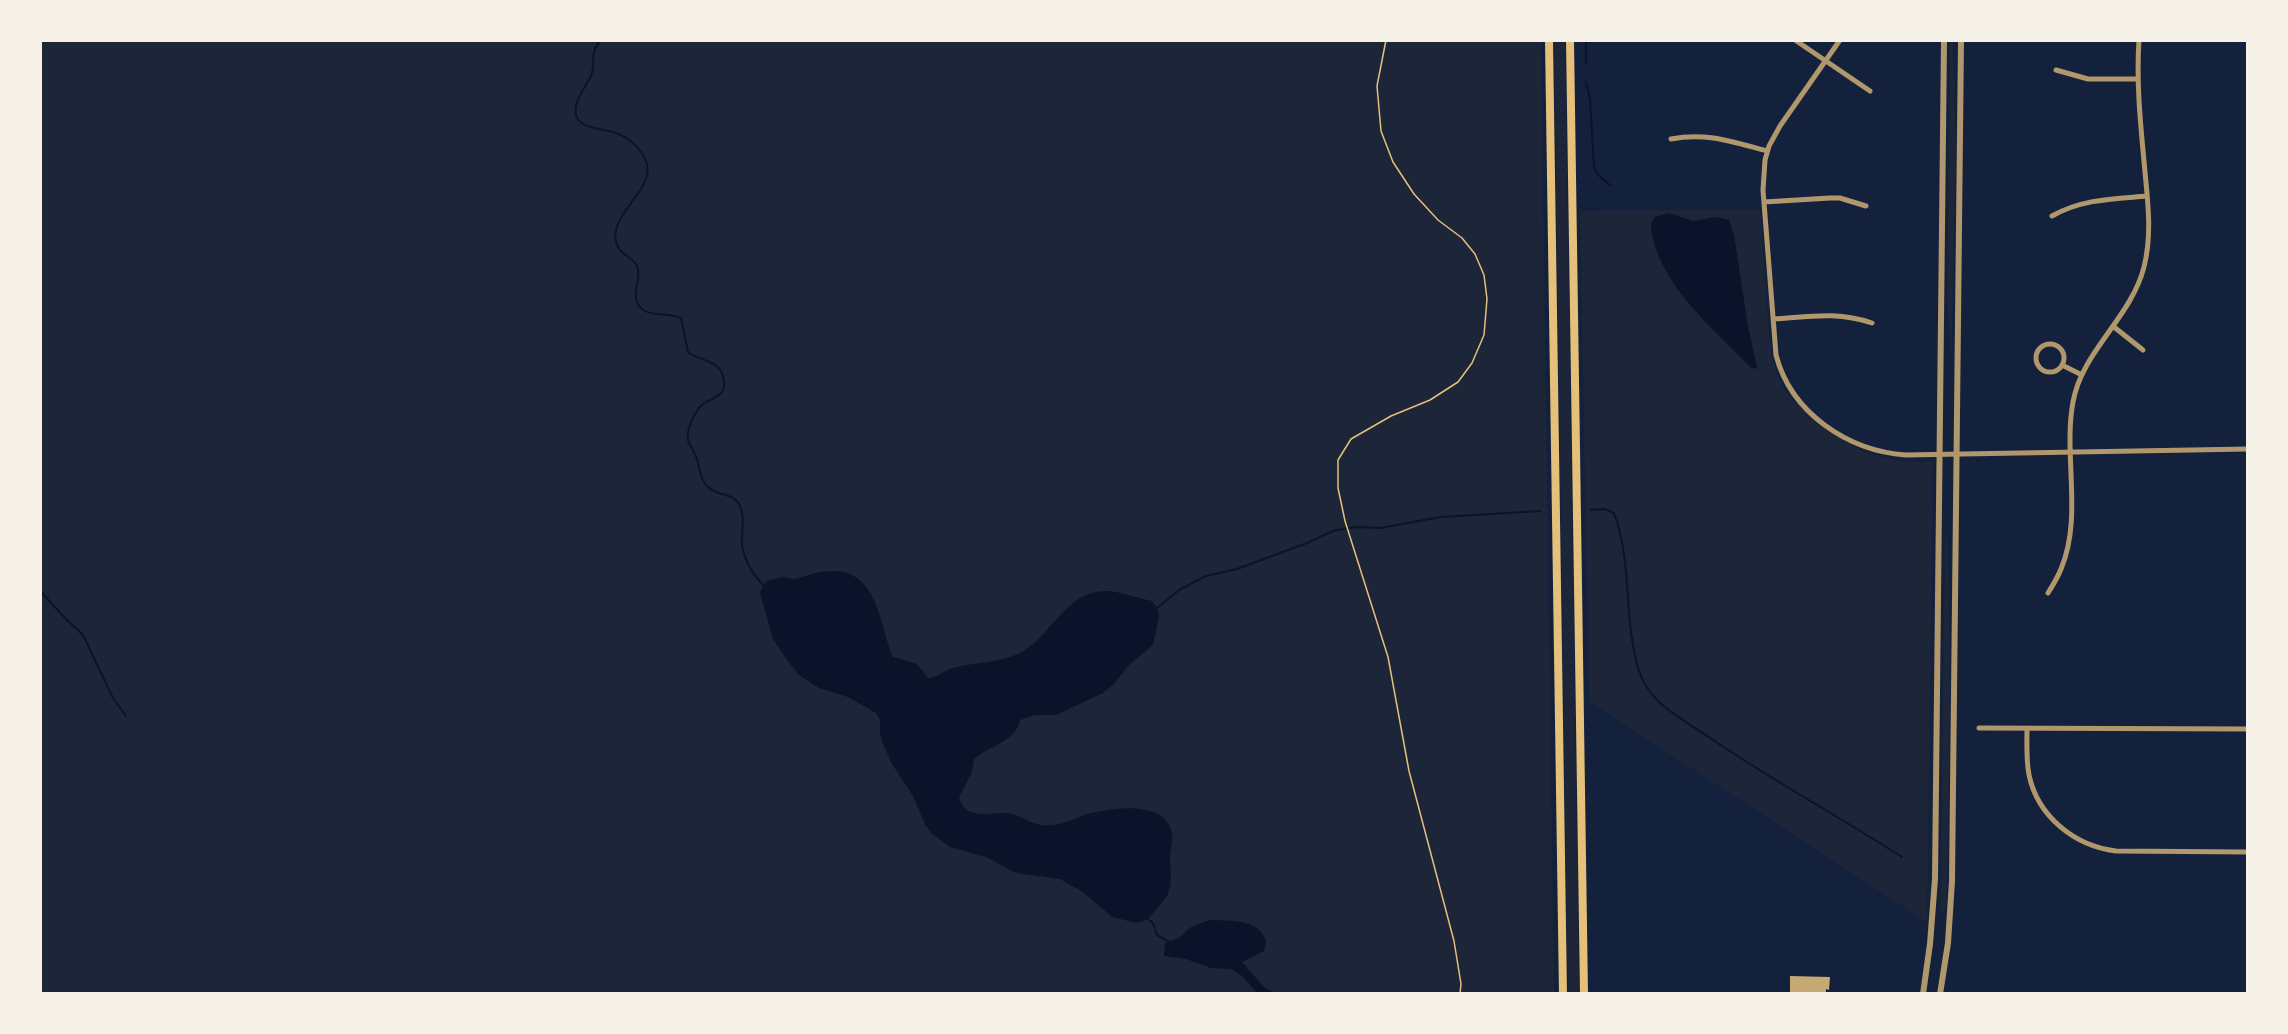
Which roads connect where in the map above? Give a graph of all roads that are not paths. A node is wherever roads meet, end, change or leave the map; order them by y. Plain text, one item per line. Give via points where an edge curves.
1 (1549, 40) edge
2 (1569, 40) edge
3 (1795, 40) edge
4 (1840, 40) edge
5 (1944, 40) edge
6 (1961, 40) edge
7 (2139, 40) edge
8 (1826, 61) junction
9 (2056, 70) dead end
10 (2137, 79) junction
11 (1870, 91) dead end
12 (1671, 139) dead end
13 (1767, 151) junction
14 (2147, 196) junction
15 (1764, 202) junction
16 (1866, 206) dead end
17 (2052, 216) dead end
18 (1773, 319) junction
19 (1872, 322) dead end
20 (2114, 327) junction
21 (2143, 350) dead end
22 (2062, 365) junction
23 (2082, 375) junction
24 (2247, 449) edge
25 (2071, 452) junction
26 (1940, 454) junction
27 (1957, 454) junction
28 (2048, 593) dead end
29 (1979, 728) dead end
30 (2027, 728) junction
31 (2247, 729) edge
32 (2247, 852) edge
33 (1563, 993) edge
34 (1584, 993) edge
35 (1923, 993) edge
36 (1940, 993) edge

1 - 33 main road
2 - 34 main road
3 - 8 street
4 - 8 street
5 - 26 street
6 - 27 street
7 - 10 street
8 - 11 street
8 - 13 street
9 - 10 street via 2078,78
10 - 14 street
12 - 13 street via 1707,136
13 - 15 street
14 - 17 street via 2085,202
14 - 20 street via 2150,228 2145,265 2133,296
15 - 16 street via 1840,198
15 - 18 street
18 - 19 street via 1837,315
18 - 26 street via 1776,355 1784,378 1796,398 1820,420 1870,450 1897,455
20 - 21 street
20 - 23 street
22 - 22 street via 2063,354 2057,346 2048,345 2037,352 2038,366 2044,372 2053,372
22 - 23 street
23 - 25 street via 2073,402
24 - 25 street
25 - 27 street
25 - 28 street via 2067,549
26 - 27 street
26 - 35 street via 1935,890
27 - 36 street via 1951,891
29 - 30 street
30 - 31 street
30 - 32 street via 2033,789 2049,816 2072,836 2097,848 2116,851

